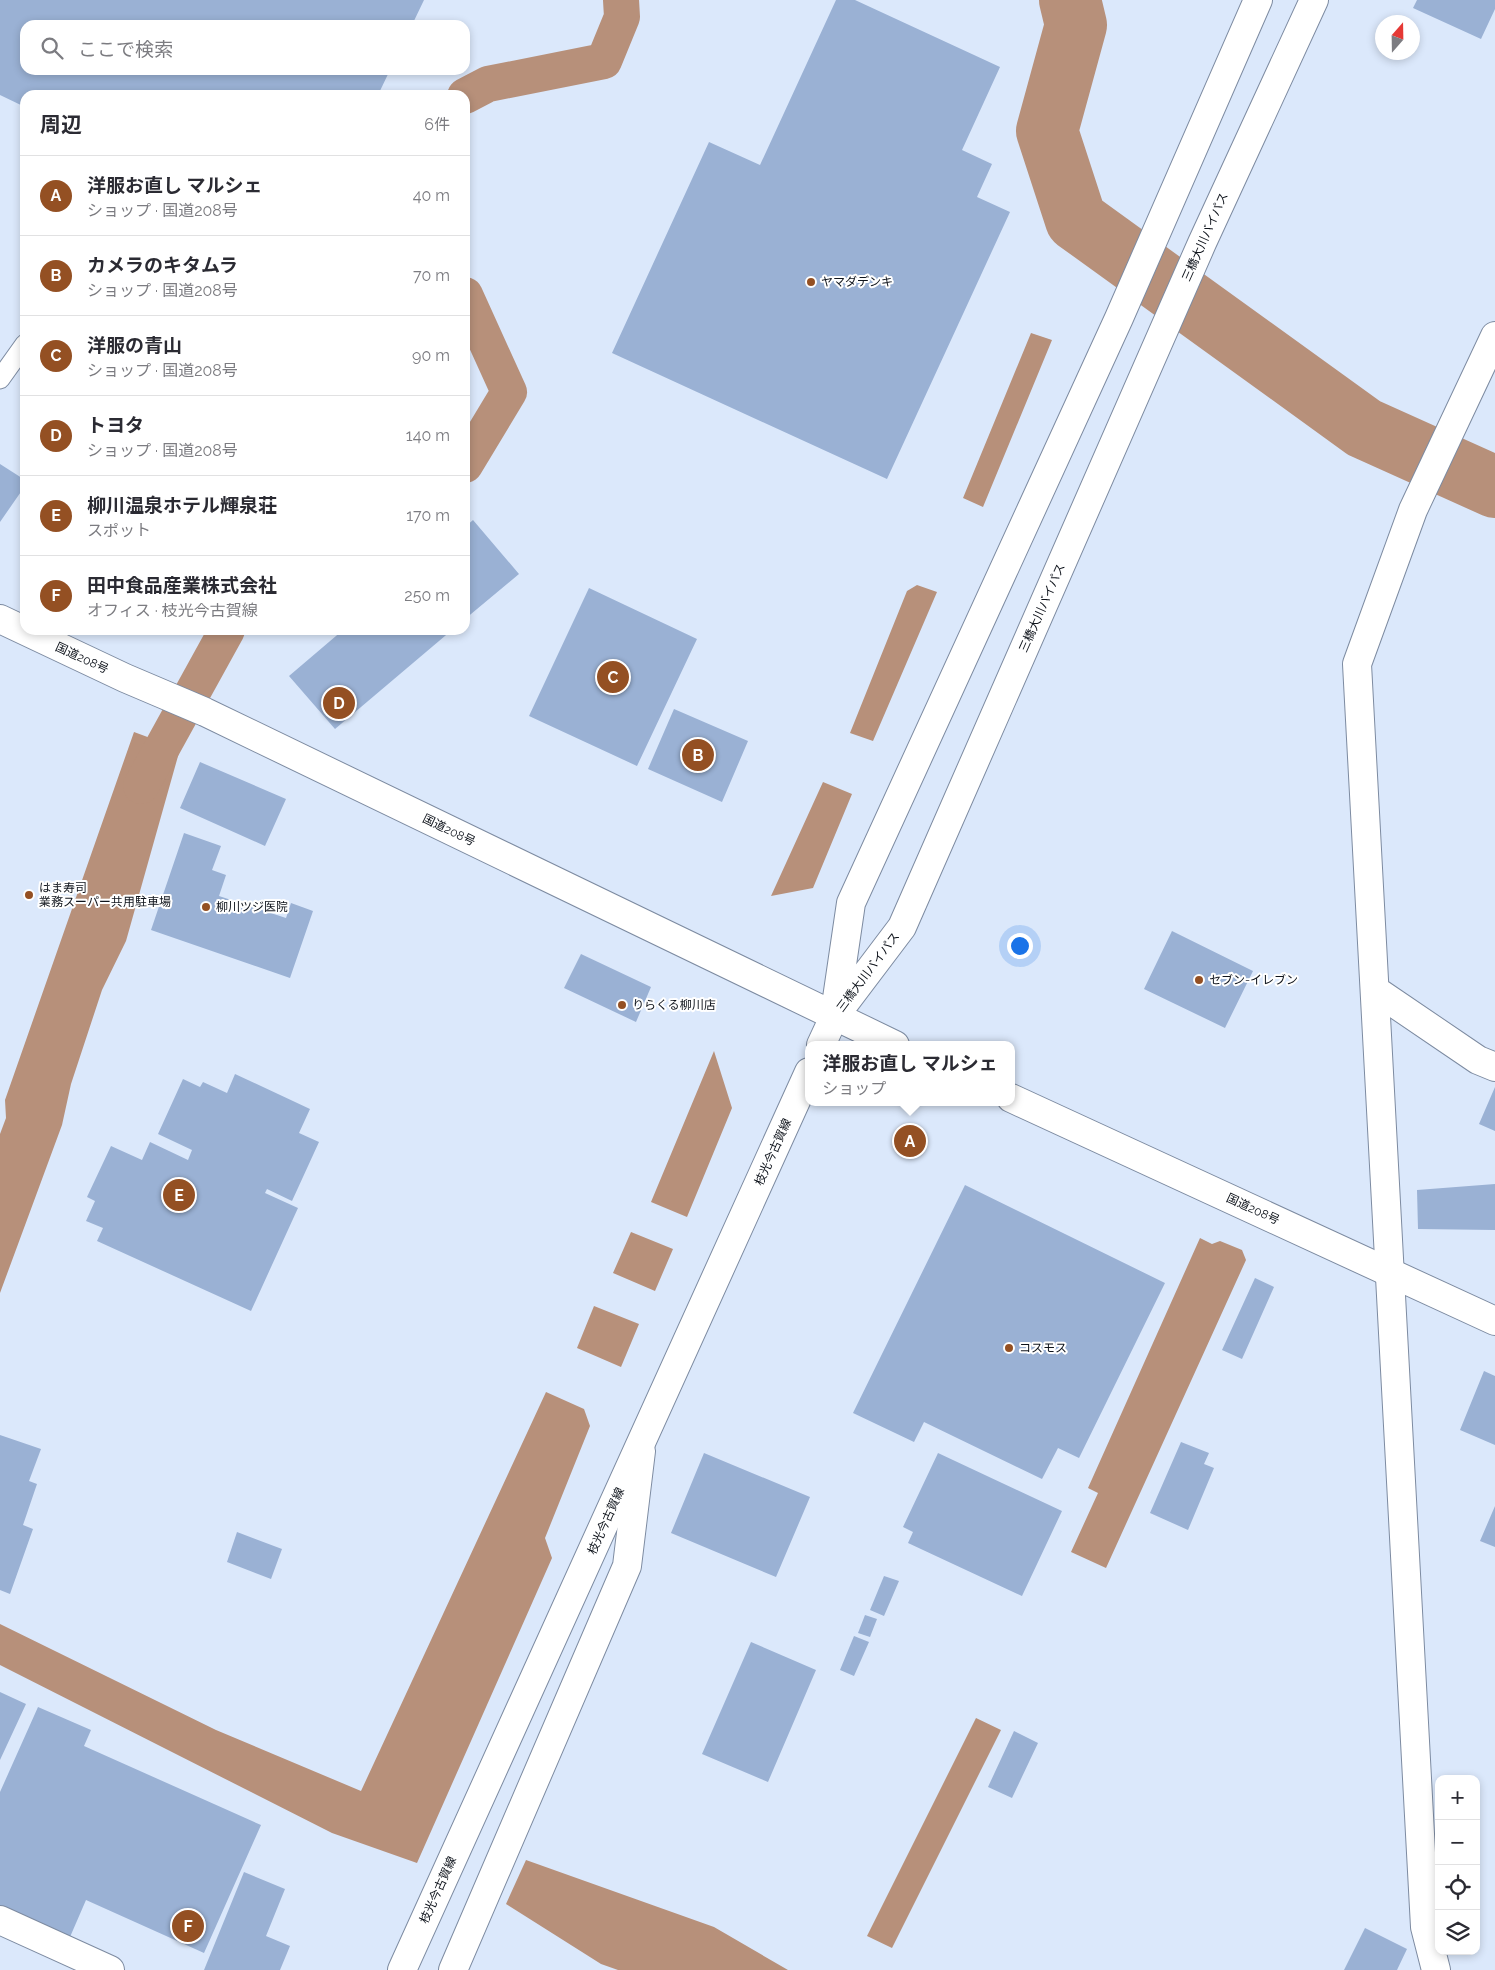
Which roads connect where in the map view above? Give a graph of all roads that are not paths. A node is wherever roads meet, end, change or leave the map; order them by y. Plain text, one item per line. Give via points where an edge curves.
1 (1258, 0) edge
2 (1314, 0) edge
3 (1495, 336) edge
4 (19, 351) edge
5 (0, 379) edge
6 (0, 619) edge
7 (20, 628) edge
8 (34, 635) edge
9 (1375, 990) junction
10 (834, 1017) junction
11 (823, 1041) edge
12 (886, 1041) edge
13 (1495, 1067) edge
14 (805, 1081) edge
15 (1015, 1100) edge
16 (1390, 1272) junction
17 (1495, 1321) edge
18 (641, 1444) junction
19 (0, 1920) edge
20 (110, 1970) edge
21 (402, 1970) edge
22 (453, 1970) edge
23 (1436, 1970) edge

1 - 10 main road, 三橋大川バイパス via 1119,318 852,903
2 - 10 main road, 三橋大川バイパス via 1202,243 902,927
3 - 9 main road via 1413,510 1357,664
4 - 5 lane
6 - 7 main road, 国道208号
8 - 10 main road, 国道208号 via 205,712
9 - 13 main road via 1478,1060
9 - 16 main road
10 - 11 main road
10 - 12 main road, 国道208号
14 - 18 main road, 枝光今古賀線
15 - 16 main road, 国道208号
16 - 17 main road, 国道208号
16 - 23 main road via 1424,1927
18 - 21 main road, 枝光今古賀線
18 - 22 main road via 627,1566
19 - 20 main road

